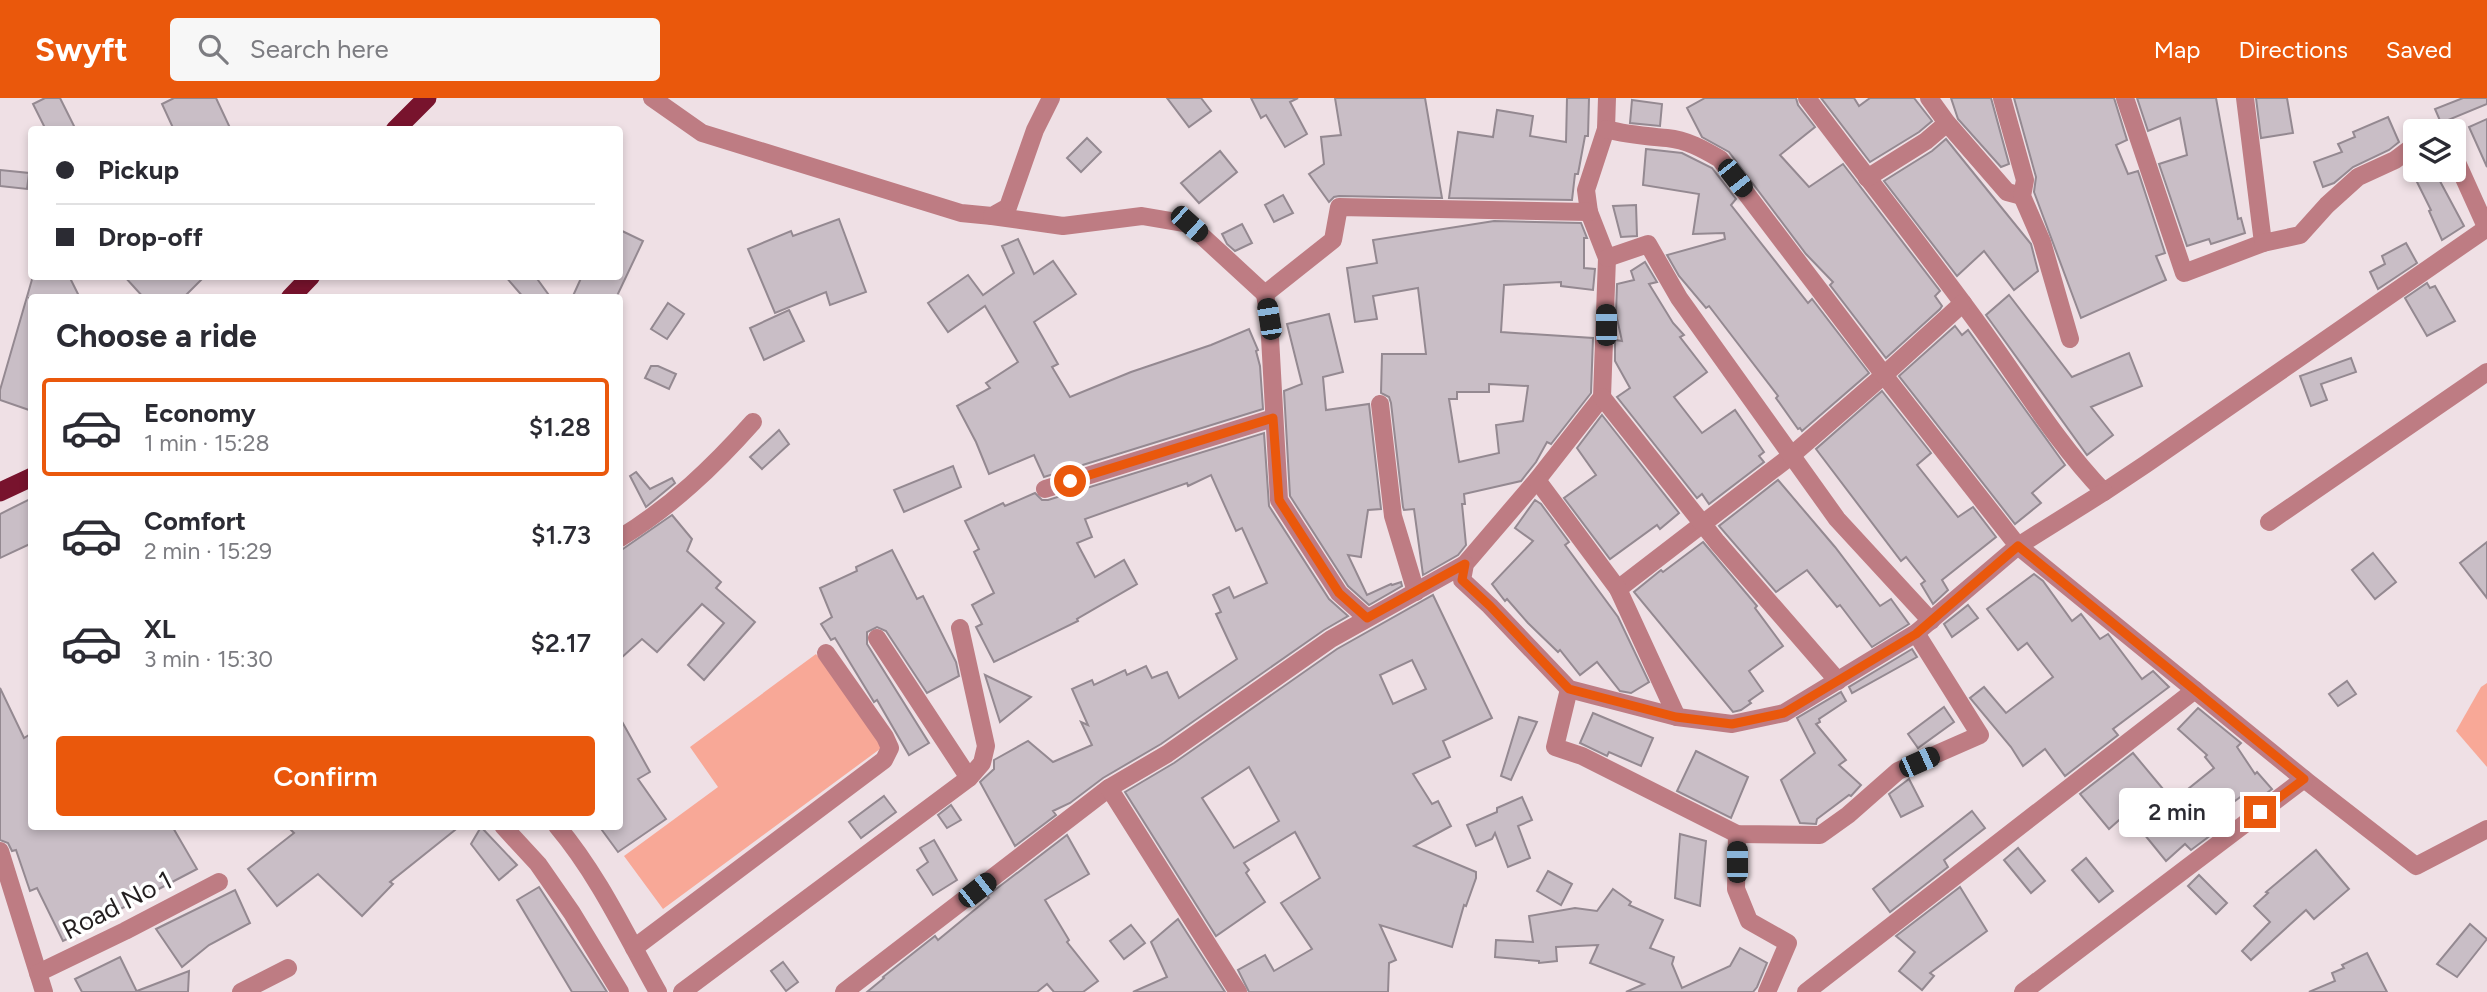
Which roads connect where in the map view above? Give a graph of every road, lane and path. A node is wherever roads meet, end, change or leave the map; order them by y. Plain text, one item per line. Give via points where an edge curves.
1 (427, 98) edge
2 (652, 98) edge
3 (1051, 98) edge
4 (1607, 98) edge
5 (1807, 98) edge
6 (1929, 98) edge
7 (2002, 98) edge
8 (2125, 98) edge
9 (2245, 98) edge
10 (1947, 122) junction
11 (398, 126) edge
12 (1606, 129) junction
13 (2403, 154) edge
14 (1867, 178) junction
15 (2466, 182) edge
16 (2022, 197) junction
17 (1589, 212) junction
18 (992, 216) junction
19 (2487, 228) edge
20 (2263, 243) junction
21 (1607, 258) junction
22 (307, 280) edge
23 (294, 294) edge
24 (1265, 294) junction
25 (1963, 303) junction
26 (2070, 339) dead end
27 (2487, 372) edge
28 (1884, 375) junction
29 (1602, 397) junction
30 (1380, 404) dead end
31 (1273, 418) junction
32 (753, 422) dead end
33 (1792, 455) junction
34 (28, 479) edge
35 (1537, 480) junction
36 (1045, 489) dead end
37 (0, 492) edge
38 (2104, 492) junction
39 (2269, 523) dead end
40 (1702, 524) junction
41 (623, 536) edge
42 (2018, 546) junction
43 (1465, 564) junction
44 (1618, 589) junction
45 (1416, 592) junction
46 (1367, 618) junction
47 (1931, 621) junction
48 (960, 628) dead end
49 (1916, 634) junction
50 (877, 638) dead end
51 (827, 653) dead end
52 (1838, 681) junction
53 (1569, 689) junction
54 (2195, 690) junction
55 (1676, 717) junction
56 (969, 778) junction
57 (2304, 779) junction
58 (1109, 788) junction
59 (2487, 829) edge
60 (507, 830) edge
61 (560, 830) edge
62 (1737, 834) junction
63 (0, 851) edge
64 (219, 882) dead end
65 (634, 948) junction
66 (288, 968) dead end
67 (38, 973) junction
68 (44, 992) edge
69 (241, 992) edge
70 (620, 992) edge
71 (657, 992) edge
72 (682, 992) edge
73 (844, 992) edge
74 (1238, 992) edge
75 (1767, 992) edge
76 (1806, 992) edge
77 (2022, 992) edge

1 - 11 highway
2 - 18 street via 702,132 961,213
3 - 18 street via 1008,207
4 - 12 street
5 - 14 street
6 - 10 street
7 - 16 street via 2025,180
8 - 20 street via 2185,273
9 - 20 street
10 - 14 street via 1926,141
10 - 16 street via 2007,192
12 - 17 street via 1586,190
12 - 28 street via 1693,144 1720,159
13 - 20 street via 2358,177 2300,235
14 - 25 street
15 - 19 street
16 - 26 street via 2042,242
17 - 21 street
17 - 24 street via 1339,207 1334,240
18 - 24 street via 1063,226 1142,216 1189,224
19 - 38 street
21 - 29 street
21 - 33 street via 1648,244 1679,298
22 - 23 highway
24 - 31 street
25 - 28 street
25 - 38 street via 2046,424
27 - 39 street
28 - 33 street
28 - 42 street
29 - 35 street
29 - 40 street
30 - 45 street via 1393,516
31 - 36 street
31 - 46 street via 1279,500 1339,593
32 - 41 street via 682,494
33 - 40 street
33 - 47 street via 1837,519
34 - 37 highway
35 - 43 street
35 - 44 street
38 - 42 street
40 - 44 street
40 - 52 street
42 - 47 street
42 - 54 street
43 - 45 street
43 - 53 street via 1462,580
44 - 55 street
45 - 46 street
46 - 58 street via 1167,754
47 - 49 street
48 - 56 street via 986,746 982,763
49 - 52 street
49 - 62 street via 1980,735 1898,771 1821,835
50 - 56 street
51 - 65 street via 885,737 890,748 884,760
52 - 55 street via 1771,716 1732,724
53 - 55 street
53 - 62 street via 1555,747 1582,756
54 - 57 street
54 - 76 street
56 - 72 street
57 - 59 street via 2416,866
57 - 77 street
58 - 73 street
58 - 74 street
60 - 70 street via 538,864
61 - 65 street via 584,861
62 - 75 street via 1737,889 1749,921 1788,943
63 - 67 street
64 - 67 street, Road No 1
65 - 71 street
66 - 69 street
67 - 68 street

